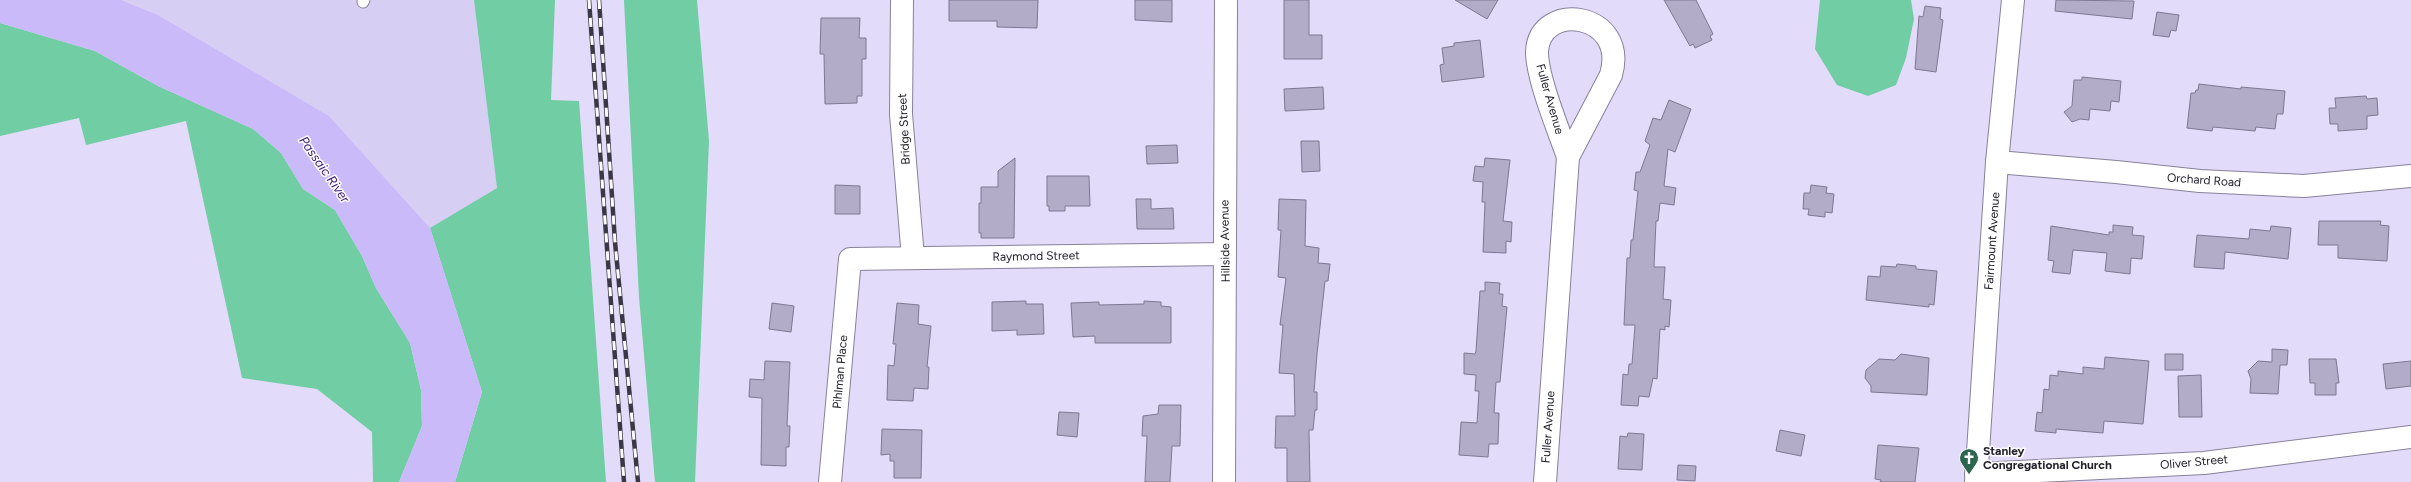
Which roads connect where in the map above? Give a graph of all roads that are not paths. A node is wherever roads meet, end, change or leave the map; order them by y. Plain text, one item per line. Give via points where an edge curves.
1 (902, 0) edge
2 (1226, 0) edge
3 (2013, 0) edge
4 (1568, 158) junction
5 (1998, 162) junction
6 (2411, 176) edge
7 (1225, 254) junction
8 (913, 258) junction
9 (849, 262) joint
10 (2411, 437) edge
11 (1976, 478) edge
12 (830, 482) edge
13 (1224, 482) edge
14 (1545, 482) edge

1 - 8 street, Bridge Street via 901,114
2 - 7 street, Hillside Avenue
3 - 5 street, Fairmount Avenue
4 - 4 street, Fuller Avenue via 1611,75 1615,62 1613,49 1598,27 1574,18 1549,27 1540,37 1537,52 1546,92
4 - 14 street, Fuller Avenue
5 - 6 street, Orchard Road via 2200,181 2304,186
5 - 11 street, Fairmount Avenue
7 - 8 street, Raymond Street
7 - 13 street, Hillside Avenue
8 - 9 street, Raymond Street via 850,259
9 - 12 street, Pihlman Place
10 - 11 street, Oliver Street via 2204,463

